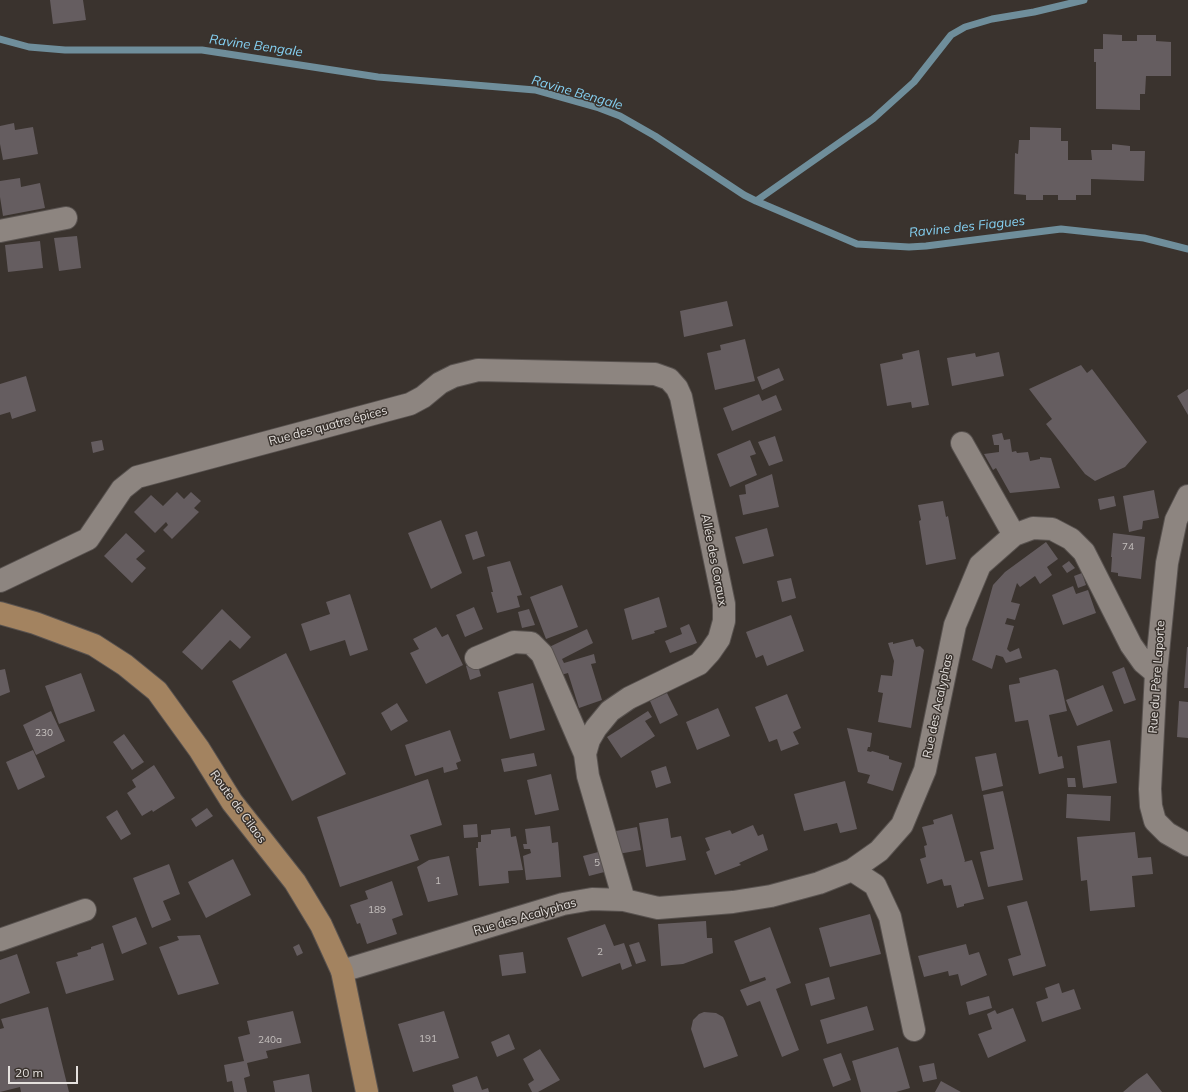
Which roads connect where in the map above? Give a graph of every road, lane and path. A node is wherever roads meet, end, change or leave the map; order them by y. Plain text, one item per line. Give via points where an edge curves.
1 (66, 218) dead end
2 (0, 231) edge
3 (680, 396) joint
4 (962, 443) dead end
5 (1188, 496) edge
6 (1014, 535) junction
7 (0, 581) edge
8 (0, 613) edge
9 (476, 658) dead end
10 (1156, 673) junction
11 (585, 754) junction
12 (1188, 845) edge
13 (852, 870) junction
14 (624, 900) junction
15 (85, 910) dead end
16 (0, 940) edge
17 (342, 971) junction
18 (914, 1030) dead end
19 (367, 1092) edge

1 - 2 street
3 - 7 street, Rue des quatre épices via 669,379 655,374 478,370 454,376 410,404 137,477 122,489 88,538
3 - 11 street, Allée des Coraux via 724,604 724,621 719,639 699,664 629,698 610,711 589,740
4 - 6 street
5 - 10 street, Rue du Père Laporte via 1176,520 1167,563
6 - 10 street, Rue des Acalyphas via 1033,528 1052,529 1071,539 1084,552 1131,645 1143,662
6 - 13 street, Rue des Acalyphas via 980,565 955,625 925,770 902,825 879,851
8 - 17 main road, Route de Cilaos via 94,645 125,665 157,691 232,802 295,882 321,925
9 - 11 street, Allée des Coraux via 514,642 531,643 542,654
10 - 12 street, Rue du Père Laporte via 1150,806 1155,821 1167,833
11 - 14 street, Allée des Coraux via 588,776
13 - 14 street, Rue des Acalyphas via 819,883 771,896 734,902 658,908
13 - 18 street via 875,885 890,917
14 - 17 street, Rue des Acalyphas via 592,899 563,904
15 - 16 street
17 - 19 main road, Route de Cilaos

